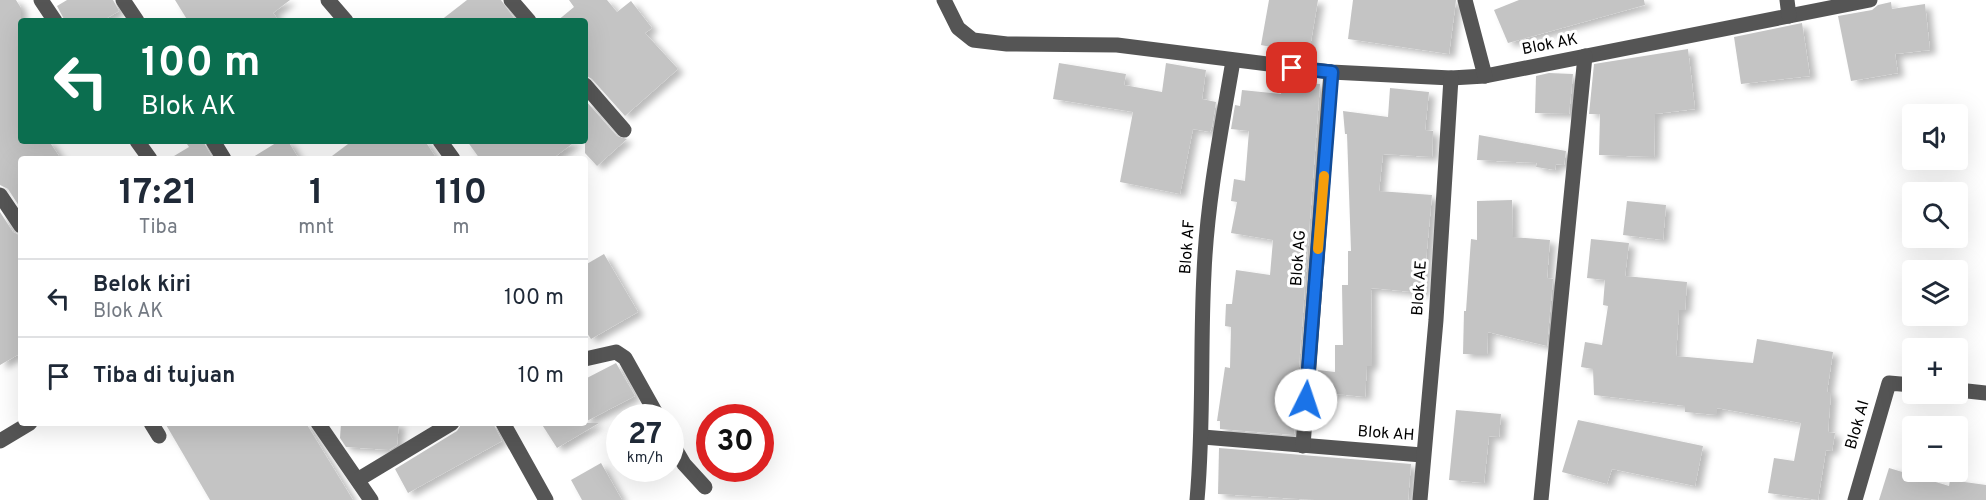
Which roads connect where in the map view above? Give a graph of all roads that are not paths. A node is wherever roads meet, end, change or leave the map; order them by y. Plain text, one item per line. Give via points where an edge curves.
1 (41, 0) edge
2 (123, 0) edge
3 (328, 0) edge
4 (511, 0) edge
5 (945, 0) edge
6 (1465, 0) edge
7 (1787, 0) edge
8 (1870, 0) edge
9 (1789, 16) junction
10 (53, 18) edge
11 (135, 18) edge
12 (343, 18) edge
13 (526, 18) edge
14 (1585, 56) junction
15 (1233, 61) junction
16 (1332, 72) junction
17 (1485, 76) junction
18 (1451, 78) junction
19 (588, 88) edge
20 (624, 130) dead end
21 (0, 195) edge
22 (18, 222) edge
23 (588, 358) edge
24 (1902, 384) edge
25 (1968, 391) edge
26 (1986, 393) edge
27 (651, 404) edge
28 (25, 426) edge
29 (320, 426) edge
30 (447, 426) edge
31 (505, 426) edge
32 (1203, 437) junction
33 (0, 441) edge
34 (1303, 446) junction
35 (1422, 455) junction
36 (684, 464) edge
37 (359, 479) junction
38 (705, 487) dead end
39 (371, 500) edge
40 (546, 500) edge
41 (1197, 500) edge
42 (1421, 500) edge
43 (1541, 500) edge
44 (1856, 500) edge

1 - 10 street
2 - 11 street
3 - 12 street
4 - 13 street
5 - 15 street, Blok AK via 958,28 973,40 1117,45
6 - 17 street
7 - 9 street
8 - 9 street, Blok AK
9 - 14 street, Blok AK
14 - 17 street, Blok AK
14 - 43 street
15 - 16 street, Blok AK
15 - 32 street, Blok AF via 1206,237
16 - 18 street, Blok AK
16 - 34 street, Blok AG
17 - 18 street, Blok AK
18 - 35 street, Blok AE via 1436,320
19 - 20 street
21 - 22 street
23 - 27 street via 616,352 625,358
24 - 44 street, Blok AI via 1889,383
25 - 26 street
28 - 33 street
29 - 37 street
30 - 37 street
31 - 40 street
32 - 34 street, Blok AH
32 - 41 street, Blok AF
34 - 35 street, Blok AH
35 - 42 street, Blok AE
36 - 38 street
37 - 39 street

